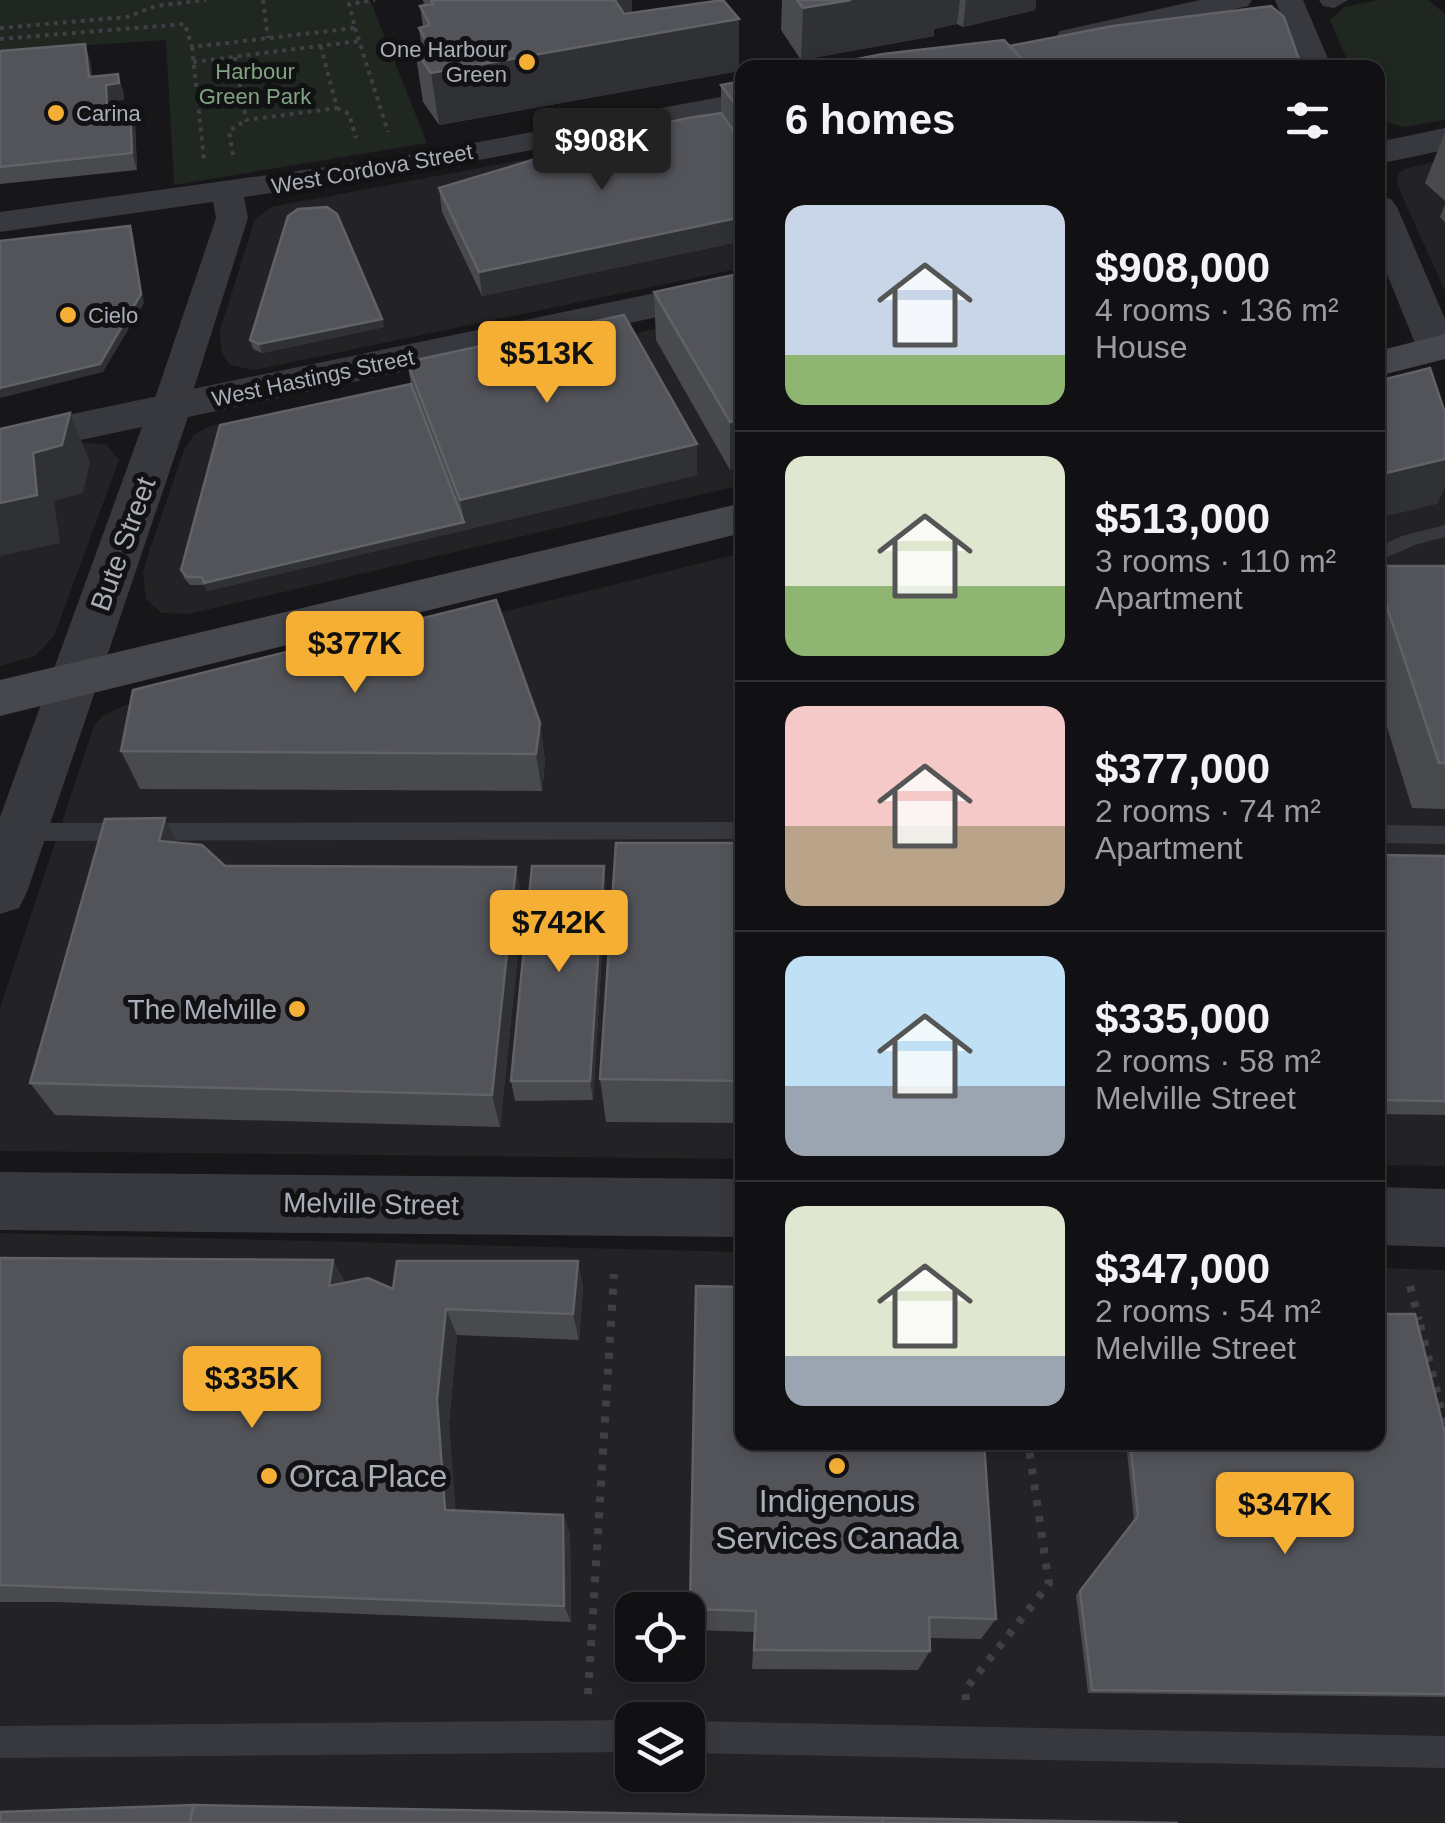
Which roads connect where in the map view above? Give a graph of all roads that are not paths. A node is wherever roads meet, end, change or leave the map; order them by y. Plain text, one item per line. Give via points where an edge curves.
1 (1238, 0) edge
2 (1289, 0) edge
3 (1038, 44) edge
4 (1315, 60) edge
5 (735, 103) edge
6 (1445, 139) edge
7 (1385, 152) edge
8 (223, 179) junction
9 (0, 222) edge
10 (1385, 223) edge
11 (735, 288) edge
12 (1442, 354) edge
13 (1385, 363) edge
14 (170, 407) junction
15 (0, 443) edge
16 (735, 520) edge
17 (1445, 531) edge
18 (1385, 552) edge
19 (73, 680) junction
20 (0, 698) edge
21 (735, 830) edge
22 (20, 832) junction
23 (1385, 834) edge
24 (1445, 835) edge
25 (0, 892) edge
26 (0, 1201) edge
27 (735, 1208) edge
28 (1385, 1216) edge
29 (1445, 1218) edge
30 (615, 1736) edge
31 (705, 1737) edge
32 (0, 1742) edge
33 (1445, 1752) edge

1 - 3 street
2 - 4 street
5 - 8 street, West Cordova Street
6 - 7 street
8 - 9 street, West Cordova Street
8 - 14 street, Bute Street via 232,218
10 - 12 street
11 - 14 street, West Hastings Street
12 - 13 main road
14 - 15 street, West Hastings Street
14 - 19 street, Bute Street
16 - 19 main road
17 - 18 lane
19 - 20 main road
19 - 22 street, Bute Street
21 - 22 lane
22 - 25 street, Bute Street
23 - 24 lane
26 - 27 street, Melville Street
28 - 29 street
30 - 32 lane
31 - 33 lane

